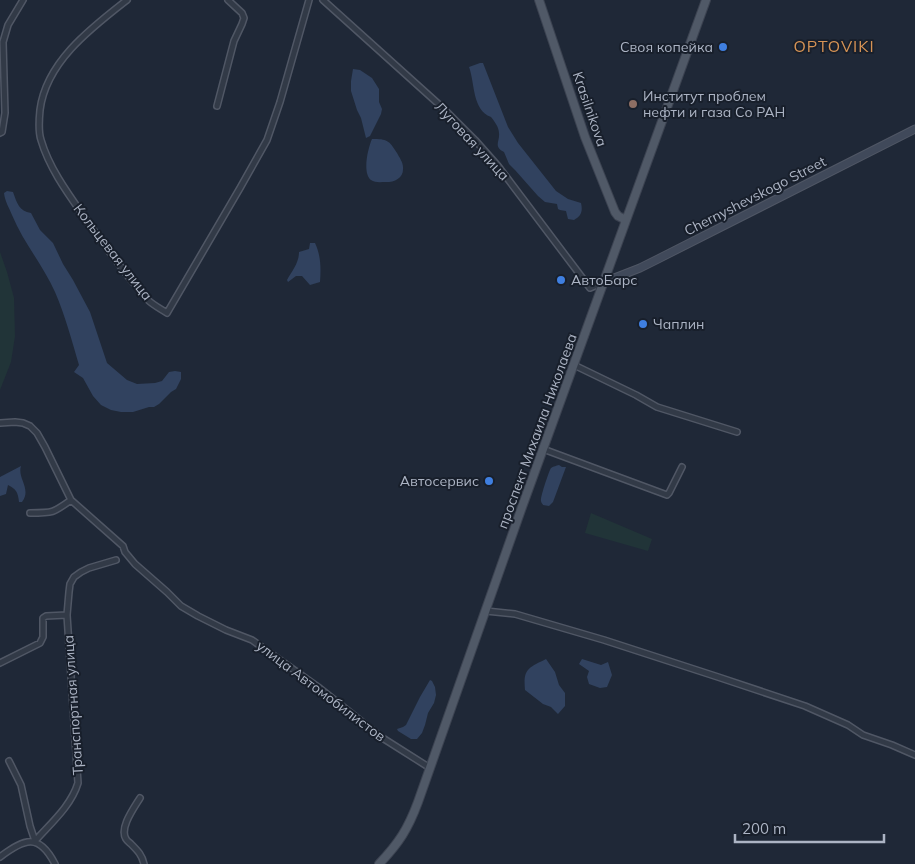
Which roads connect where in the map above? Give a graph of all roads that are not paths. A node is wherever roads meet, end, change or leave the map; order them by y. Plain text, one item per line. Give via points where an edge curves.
1 (23, 0) edge
2 (127, 0) edge
3 (228, 0) edge
4 (309, 0) edge
5 (323, 0) edge
6 (539, 0) edge
7 (706, 0) edge
8 (218, 106) dead end
9 (915, 129) edge
10 (0, 133) edge
11 (626, 220) junction
12 (604, 282) junction
13 (574, 364) junction
14 (0, 423) edge
15 (737, 432) dead end
16 (543, 449) junction
17 (682, 467) dead end
18 (72, 500) junction
19 (30, 514) dead end
20 (116, 560) dead end
21 (486, 611) junction
22 (68, 615) junction
23 (0, 663) edge
24 (915, 756) edge
25 (10, 761) dead end
26 (430, 768) junction
27 (140, 798) dead end
28 (35, 841) junction
29 (0, 857) edge
30 (55, 864) edge
31 (144, 864) edge
32 (379, 864) edge

1 - 10 street via 8,25 3,42 5,113
2 - 4 street, Кольцевая улица via 98,23 56,68 41,102 40,139 65,189 108,250 149,302 167,313 267,140
3 - 8 street via 244,18 234,41
5 - 12 street, Луговая улица via 475,140 590,288
6 - 11 main road, Krasilnikova via 585,137 615,212
7 - 11 main road, проспект Михаила Николаева
9 - 12 main road, Chernyshevskogo Street via 640,268
11 - 12 main road, проспект Михаила Николаева
12 - 13 main road, проспект Михаила Николаева
13 - 15 street via 657,407
13 - 16 main road, проспект Михаила Николаева
14 - 18 street, улица Автомобилистов via 30,426 45,447
16 - 17 street via 667,494
16 - 21 main road, проспект Михаила Николаева
18 - 19 street via 51,513
18 - 26 street, улица Автомобилистов via 182,606 252,640 381,737
20 - 22 street, Транспортная улица via 89,568 74,577 68,592
21 - 24 street via 515,614 604,640 805,706
21 - 26 main road, проспект Михаила Николаева
22 - 23 street via 46,616 40,643
22 - 28 street, Транспортная улица via 78,783 69,802
25 - 28 street via 21,785
26 - 32 main road, проспект Михаила Николаева via 404,834
27 - 31 street via 126,822 124,833 127,841 142,854
28 - 29 street via 24,842
28 - 30 street via 50,854

